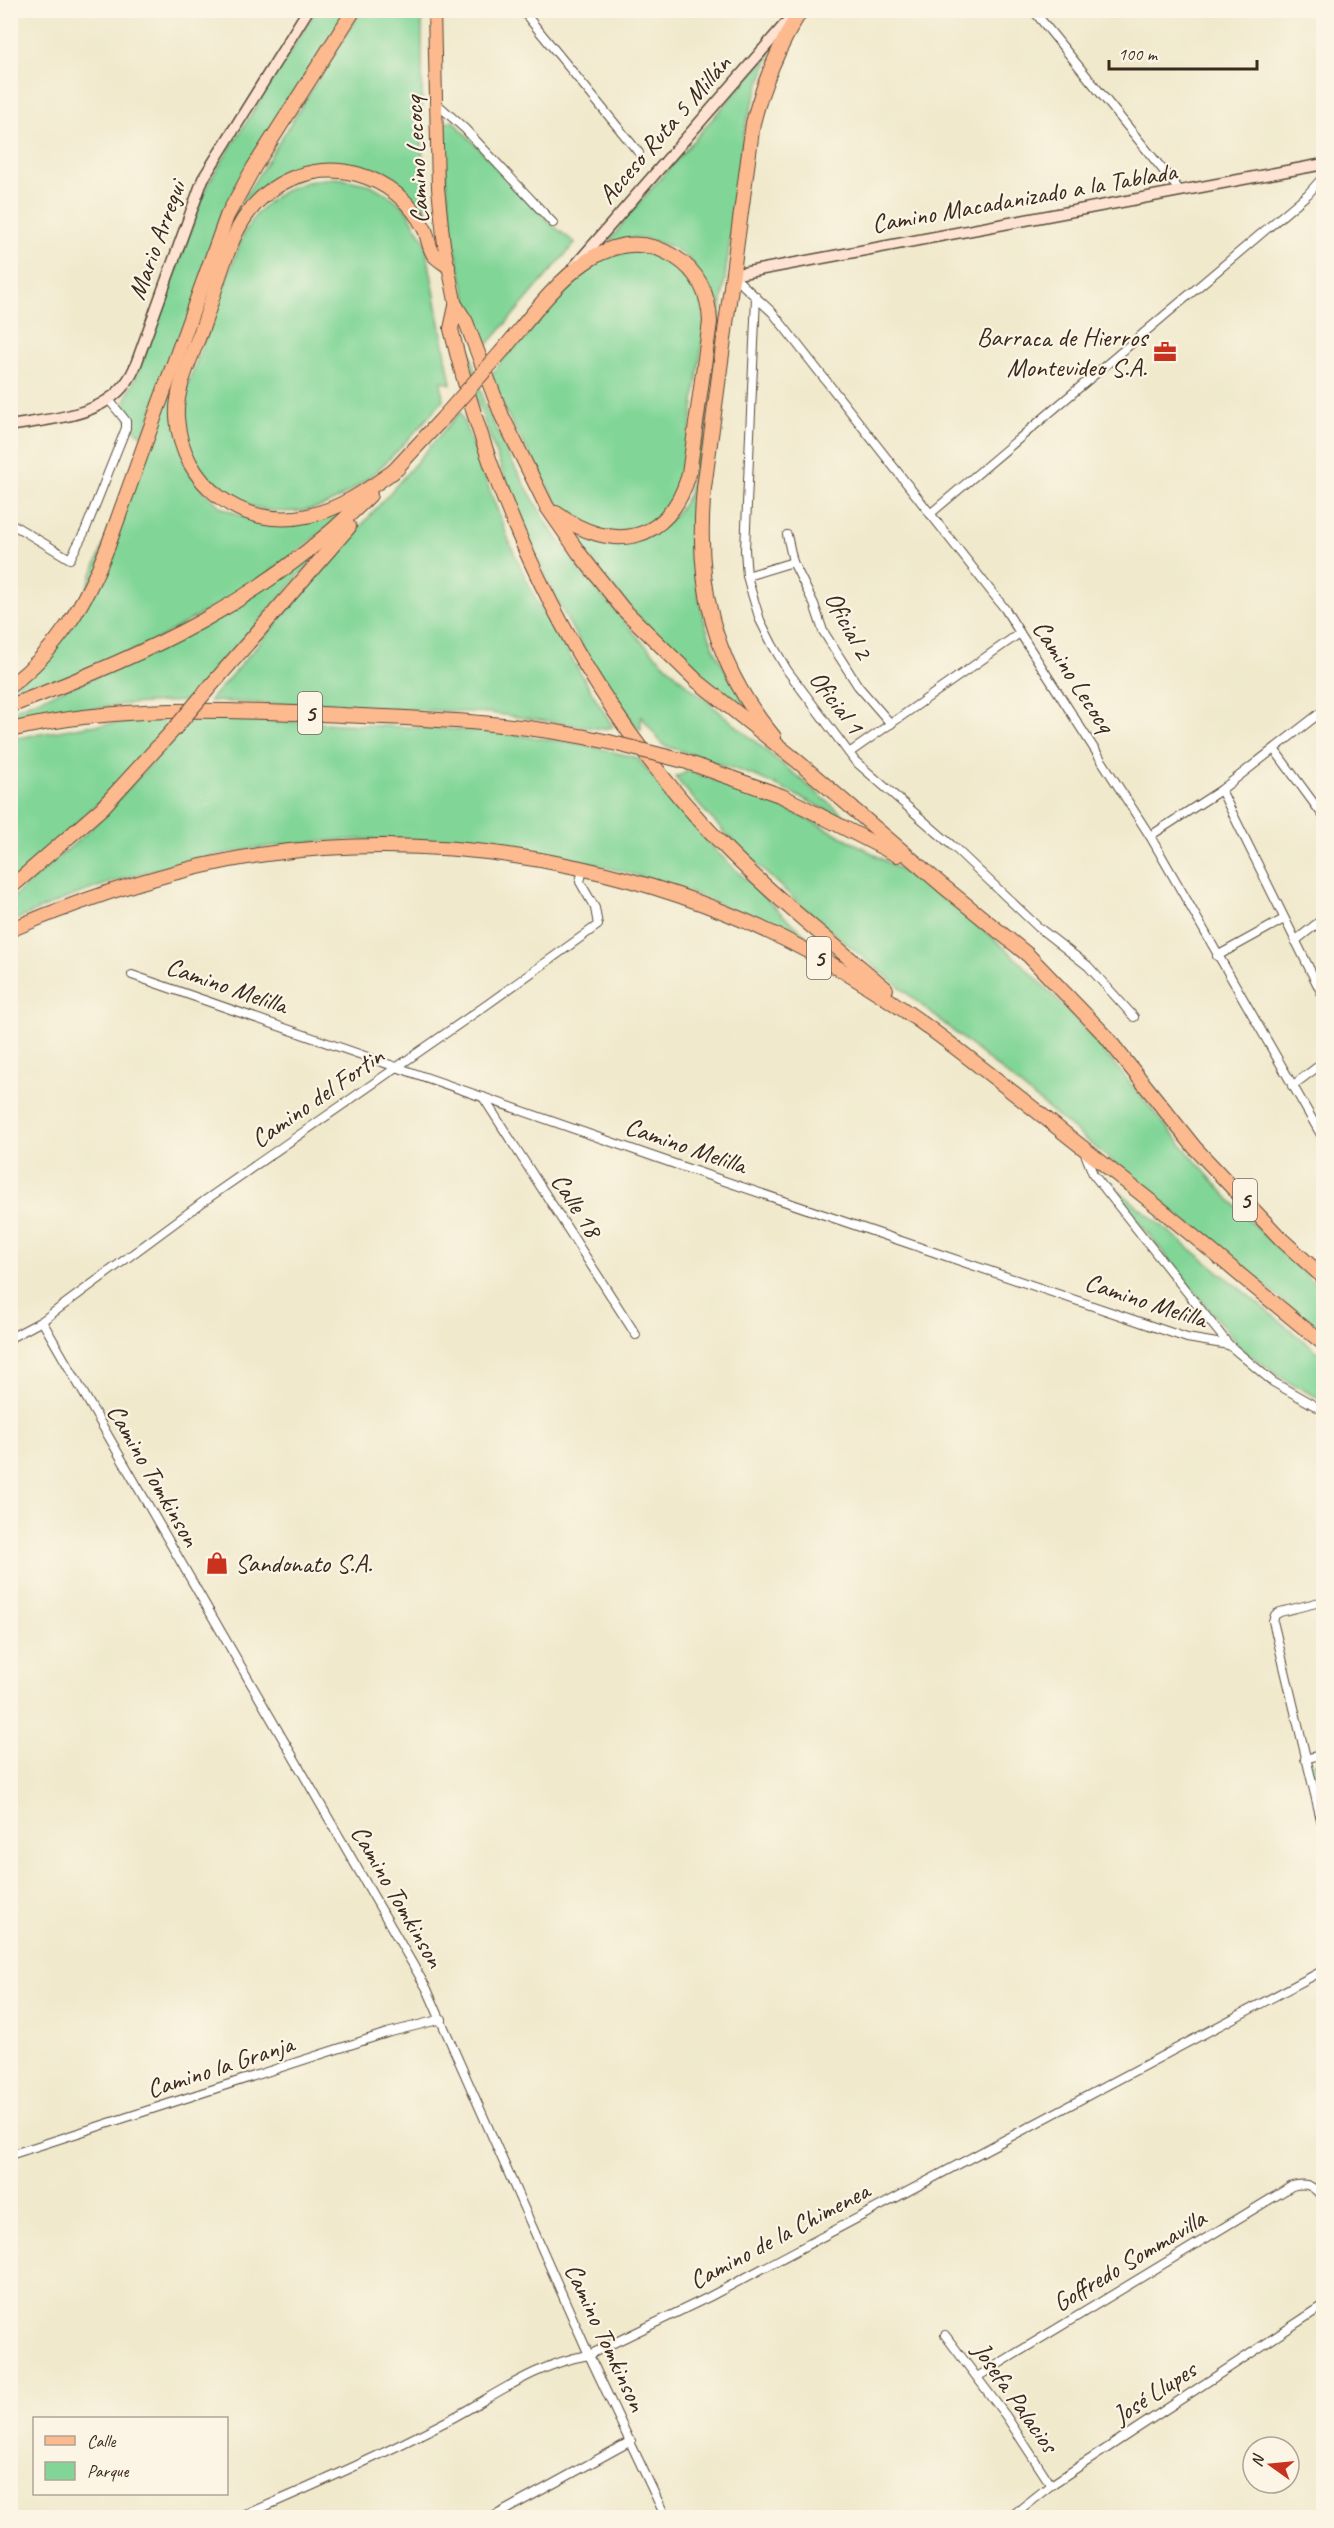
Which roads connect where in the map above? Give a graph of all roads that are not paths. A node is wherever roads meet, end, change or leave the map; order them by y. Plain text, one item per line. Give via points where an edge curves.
1 (308, 10) edge
2 (354, 10) edge
3 (434, 10) edge
4 (522, 10) edge
5 (799, 10) edge
6 (1033, 10) edge
7 (434, 101) junction
8 (639, 153) dead end
9 (1323, 164) edge
10 (1323, 176) edge
11 (1180, 191) junction
12 (553, 223) dead end
13 (448, 266) junction
14 (732, 275) junction
15 (565, 277) junction
16 (756, 297) junction
17 (456, 306) junction
18 (110, 401) junction
19 (10, 426) edge
20 (398, 468) junction
21 (547, 507) junction
22 (930, 514) junction
23 (10, 523) edge
24 (787, 535) dead end
25 (793, 562) junction
26 (747, 576) junction
27 (1020, 633) junction
28 (10, 686) edge
29 (10, 706) edge
30 (1323, 710) edge
31 (891, 724) junction
32 (10, 730) edge
33 (1274, 749) junction
34 (849, 753) junction
35 (796, 760) junction
36 (1221, 790) junction
37 (1323, 816) edge
38 (1150, 836) junction
39 (583, 869) junction
40 (943, 886) junction
41 (10, 888) edge
42 (1323, 918) edge
43 (1284, 920) junction
44 (10, 930) edge
45 (1295, 941) junction
46 (1217, 956) junction
47 (132, 975) dead end
48 (1323, 998) edge
49 (1134, 1017) dead end
50 (937, 1032) junction
51 (1323, 1062) edge
52 (397, 1067) junction
53 (1292, 1086) junction
54 (483, 1097) junction
55 (1323, 1140) edge
56 (1083, 1149) junction
57 (1323, 1278) edge
58 (42, 1321) junction
59 (636, 1335) dead end
60 (10, 1338) edge
61 (1323, 1344) edge
62 (1229, 1345) junction
63 (1323, 1411) edge
64 (1323, 1601) edge
65 (1323, 1754) edge
66 (1305, 1759) junction
67 (1323, 1832) edge
68 (1323, 1971) edge
69 (442, 2019) junction
70 (10, 2155) edge
71 (1323, 2199) edge
72 (1323, 2305) edge
73 (945, 2335) dead end
74 (589, 2355) junction
75 (977, 2377) junction
76 (631, 2441) junction
77 (1051, 2485) junction
78 (245, 2515) dead end
79 (491, 2517) edge
80 (666, 2517) edge
81 (1009, 2517) edge

1 - 18 street, Mario Arregui via 203,179 131,376
2 - 28 highway via 234,200 86,599 49,651
3 - 7 main road, Camino Lecocq
4 - 8 street
5 - 14 highway via 759,100
5 - 15 street, Acceso Ruta 5 Millán
6 - 11 street
7 - 12 street
7 - 13 main road, Camino Lecocq via 438,188
9 - 11 street, Camino Macadanizado a la Tablada
10 - 22 street via 1300,201
11 - 14 street, Camino Macadanizado a la Tablada
13 - 17 main road, Camino Lecocq
13 - 20 highway via 434,255 409,205 384,185 346,172 311,171 293,177 260,200 238,229 182,386 177,416 190,464 208,490 236,509 279,519 308,516 354,499
14 - 16 street, Camino Lecocq
14 - 35 highway via 702,515 703,581 712,621 736,679 766,728
15 - 20 highway, bridge
15 - 21 highway via 591,257 611,249 631,244 656,248 678,259 698,278 709,304 710,322 690,474 672,511 650,531 621,538 583,530
16 - 22 street, Camino Lecocq via 773,313
16 - 26 street, Oficial 1 via 745,527
17 - 21 highway via 502,416
17 - 50 highway via 451,329 499,487 540,582 616,712 665,779 720,842
18 - 19 street, Mario Arregui via 82,412
18 - 23 street via 126,421 126,428 70,559
20 - 29 highway via 326,538 229,608 140,654
20 - 41 highway, bridge via 102,808
21 - 35 highway via 591,569 650,638 705,688
22 - 27 street, Camino Lecocq
24 - 25 street, Oficial 2
25 - 26 street
25 - 31 street, Oficial 2 via 831,644 858,686
26 - 34 street, Oficial 1 via 760,620 786,670
27 - 31 street
27 - 38 street, Camino Lecocq
30 - 33 street
31 - 34 street
32 - 40 highway, 5, bridge via 106,715 213,710 457,721 567,732 684,761 782,796 898,856
33 - 36 street
33 - 37 street
34 - 49 street, Oficial 1 via 1038,927 1088,966
35 - 40 highway
36 - 38 street
36 - 43 street
38 - 46 street, Camino Lecocq
39 - 44 highway, 5 via 435,848 300,851 203,866 121,887
39 - 50 highway, 5 via 651,886 776,936 830,963
39 - 52 street, Camino del Fortin via 580,882 595,908 598,925
40 - 57 highway, 5 via 1028,955 1077,1004 1195,1148
42 - 45 street
43 - 45 street
43 - 46 street
45 - 48 street
46 - 53 street, Camino Lecocq
47 - 52 street, Camino Melilla
50 - 56 highway, 5
51 - 53 street
52 - 54 street, Camino Melilla
52 - 58 street, Camino del Fortin via 207,1199
53 - 55 street, Camino Lecocq
54 - 59 street, Calle 18
54 - 62 street, Camino Melilla via 1187,1338
56 - 61 highway, 5
56 - 62 street, Camino Melilla via 1093,1174
58 - 60 street, Camino del Fortin
58 - 69 street, Camino Tomkinson
62 - 63 street, Camino Melilla via 1273,1382
64 - 66 street via 1280,1612 1273,1621
65 - 66 street
66 - 67 street
68 - 74 street, Camino de la Chimenea via 709,2297
69 - 70 street, Camino la Granja via 387,2033
69 - 74 street, Camino Tomkinson
71 - 75 street, Goffredo Sommavilla via 1314,2187 1304,2183 1292,2186
72 - 77 street, José Llupes
73 - 75 street, Josefa Palacios
74 - 76 street, Camino Tomkinson
74 - 78 street, Camino de la Chimenea via 568,2358 526,2375 448,2421 347,2472
75 - 77 street, Josefa Palacios
76 - 79 street
76 - 80 street, Camino Tomkinson
77 - 81 street, José Llupes

